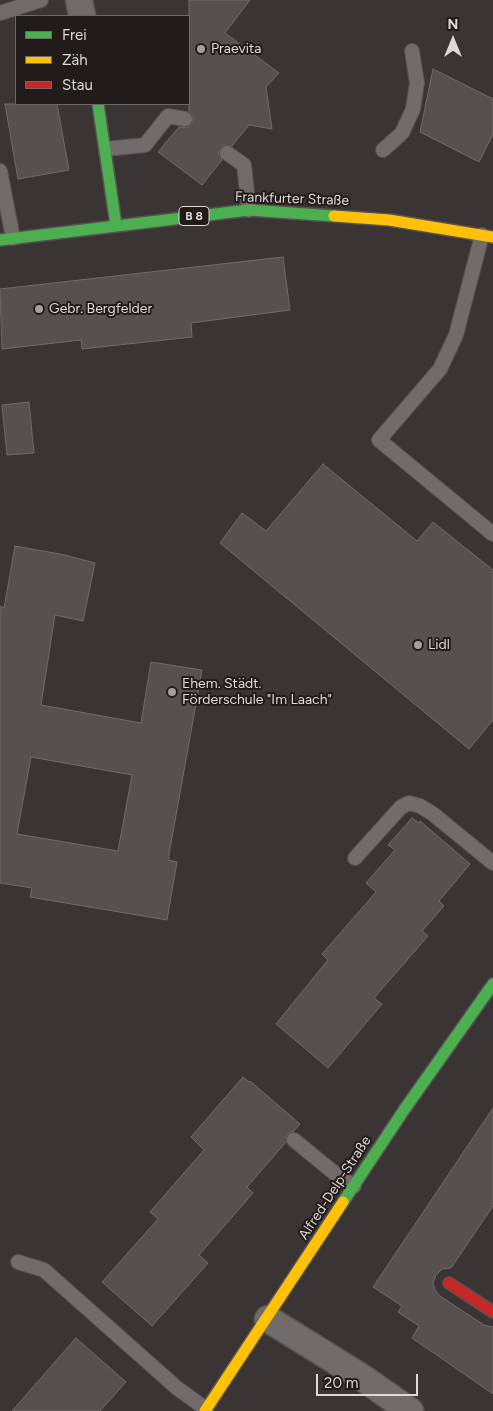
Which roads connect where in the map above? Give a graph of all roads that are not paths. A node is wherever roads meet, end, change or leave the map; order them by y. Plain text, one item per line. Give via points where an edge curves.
1 (41, 0) edge
2 (79, 0) edge
3 (0, 14) edge
4 (82, 15) edge
5 (412, 51) dead end
6 (98, 105) edge
7 (185, 120) dead end
8 (106, 149) junction
9 (383, 150) dead end
10 (227, 153) dead end
11 (0, 171) edge
12 (249, 210) junction
13 (116, 225) junction
14 (488, 236) edge
15 (6, 239) edge
16 (493, 534) edge
17 (355, 858) dead end
18 (493, 864) edge
19 (493, 984) edge
20 (294, 1140) dead end
21 (354, 1186) junction
22 (18, 1262) dead end
23 (449, 1283) dead end
24 (493, 1312) edge
25 (268, 1319) junction
26 (206, 1410) edge
27 (410, 1411) edge

1 - 3 lane
2 - 4 street
5 - 9 lane via 418,83 413,109 402,133
6 - 8 street
7 - 8 lane via 168,116 145,145
8 - 13 street
10 - 12 lane via 244,165
11 - 15 lane
12 - 13 street, Frankfurter Straße / B 8
12 - 14 street, Frankfurter Straße / B 8 via 394,220
13 - 15 street, Frankfurter Straße / B 8
14 - 16 lane via 456,335 440,369 379,440
17 - 18 lane via 401,807 409,803 433,814
19 - 21 street, Alfred-Delp-Straße
20 - 21 lane
21 - 25 street, Alfred-Delp-Straße
22 - 26 lane via 44,1270
23 - 24 street
25 - 26 street, Alfred-Delp-Straße
25 - 27 street

